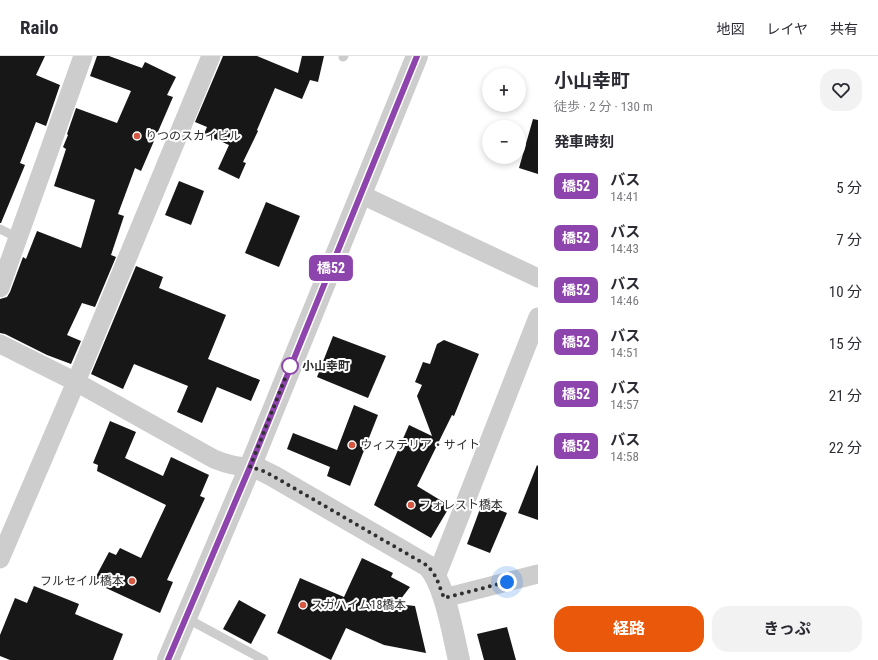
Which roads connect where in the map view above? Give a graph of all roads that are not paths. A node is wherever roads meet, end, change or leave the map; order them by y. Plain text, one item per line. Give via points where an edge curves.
1 (212, 56) edge
2 (417, 56) edge
3 (80, 57) edge
4 (360, 194) junction
5 (0, 229) edge
6 (18, 238) junction
7 (538, 278) edge
8 (0, 288) edge
9 (538, 317) edge
10 (0, 344) edge
11 (76, 382) junction
12 (250, 467) junction
13 (0, 559) edge
14 (538, 574) edge
15 (436, 577) junction
16 (444, 598) junction
17 (186, 618) junction
18 (168, 660) edge
19 (264, 660) edge
20 (459, 660) edge

1 - 11 street
2 - 4 street
3 - 6 street
4 - 7 street
4 - 12 street
5 - 6 lane
6 - 8 street
9 - 15 street
10 - 11 street
11 - 12 street via 214,459 227,465
11 - 13 street
12 - 15 street via 273,476 428,566
12 - 17 street
14 - 16 street
15 - 16 street
16 - 20 street
17 - 18 street
17 - 19 lane

